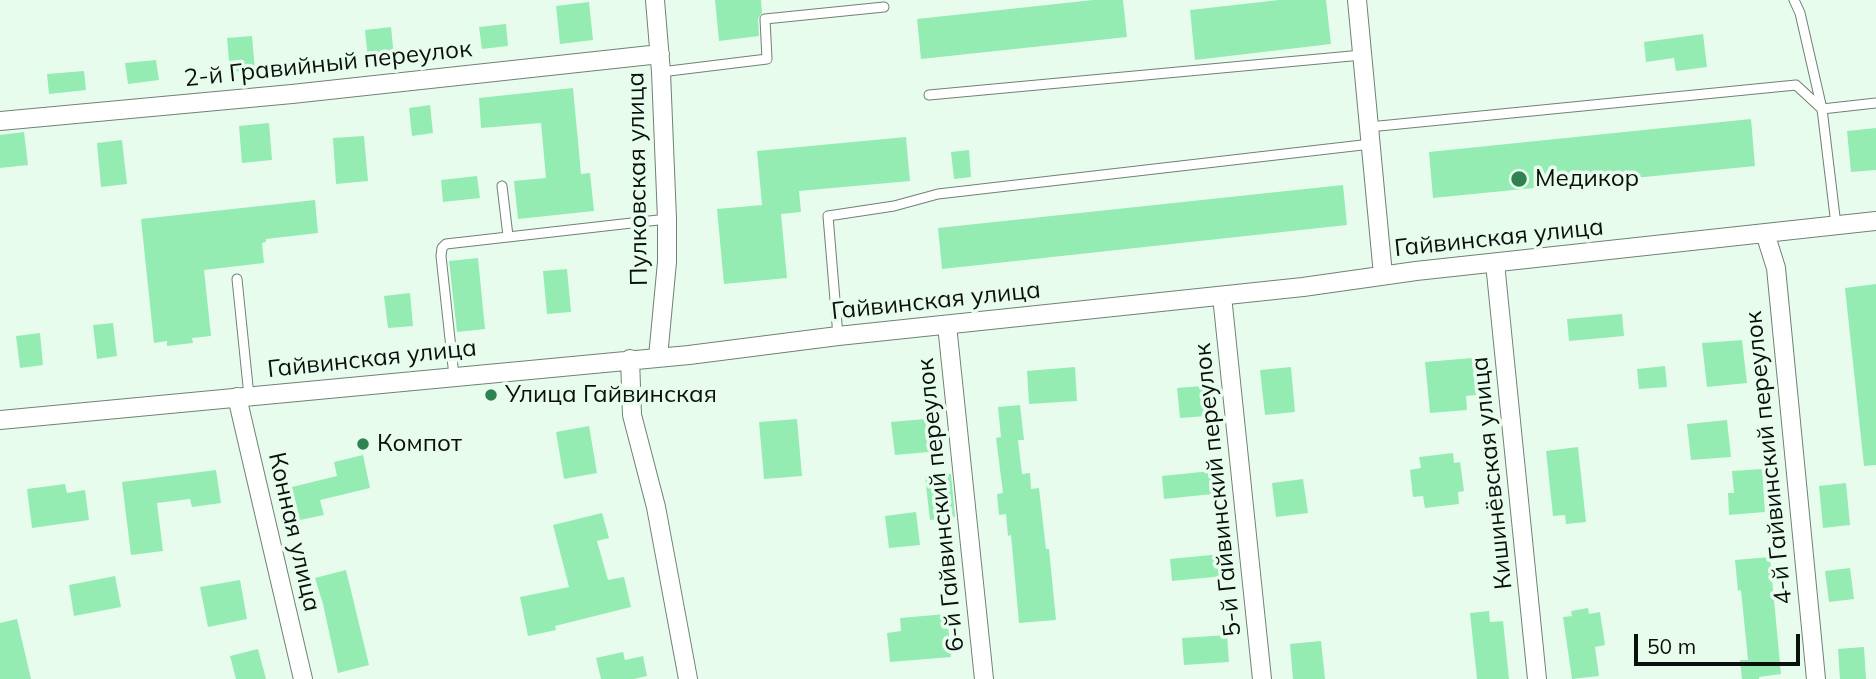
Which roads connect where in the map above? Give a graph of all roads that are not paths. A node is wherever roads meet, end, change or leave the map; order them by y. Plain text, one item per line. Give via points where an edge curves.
1 (655, 0) edge
2 (1357, 0) edge
3 (1794, 0) edge
4 (884, 6) dead end
5 (1362, 55) junction
6 (661, 63) junction
7 (929, 95) dead end
8 (1876, 103) edge
9 (1822, 109) junction
10 (0, 121) edge
11 (1370, 136) junction
12 (502, 186) dead end
13 (667, 219) junction
14 (1876, 221) edge
15 (1836, 225) junction
16 (1765, 233) junction
17 (508, 236) junction
18 (1495, 263) junction
19 (1383, 275) junction
20 (237, 279) dead end
21 (1223, 296) junction
22 (947, 325) junction
23 (838, 336) junction
24 (659, 357) junction
25 (629, 359) junction
26 (454, 376) junction
27 (243, 397) junction
28 (0, 420) edge
29 (303, 679) edge
30 (688, 679) edge
31 (984, 679) edge
32 (1262, 679) edge
33 (1537, 679) edge
34 (1816, 679) edge

1 - 6 street, Пулковская улица
2 - 5 street
3 - 9 lane
4 - 6 lane via 765,19 767,59
5 - 7 lane
5 - 11 street
6 - 10 street, 2-й Гравийный переулок
6 - 13 street, Пулковская улица
8 - 9 lane
9 - 11 lane via 1796,85
9 - 15 lane
11 - 19 street
11 - 23 lane via 938,194 828,216
12 - 17 lane
13 - 17 lane
13 - 24 street, Пулковская улица
14 - 15 street, Гайвинская улица
15 - 16 street, Гайвинская улица
16 - 18 street, Гайвинская улица
16 - 34 street, 4-й Гайвинский переулок via 1776,268
17 - 26 lane via 452,242 442,248
18 - 19 street, Гайвинская улица
18 - 33 street, Кишинёвская улица
19 - 21 street, Гайвинская улица
20 - 27 lane
21 - 22 street, Гайвинская улица
21 - 32 street, 5-й Гайвинский переулок
22 - 23 street, Гайвинская улица
22 - 31 street, 6-й Гайвинский переулок
23 - 24 street, Гайвинская улица
24 - 25 street, Гайвинская улица
25 - 26 street, Гайвинская улица
25 - 30 street via 632,415 656,507
26 - 27 street, Гайвинская улица
27 - 28 street, Гайвинская улица
27 - 29 street, Конная улица

